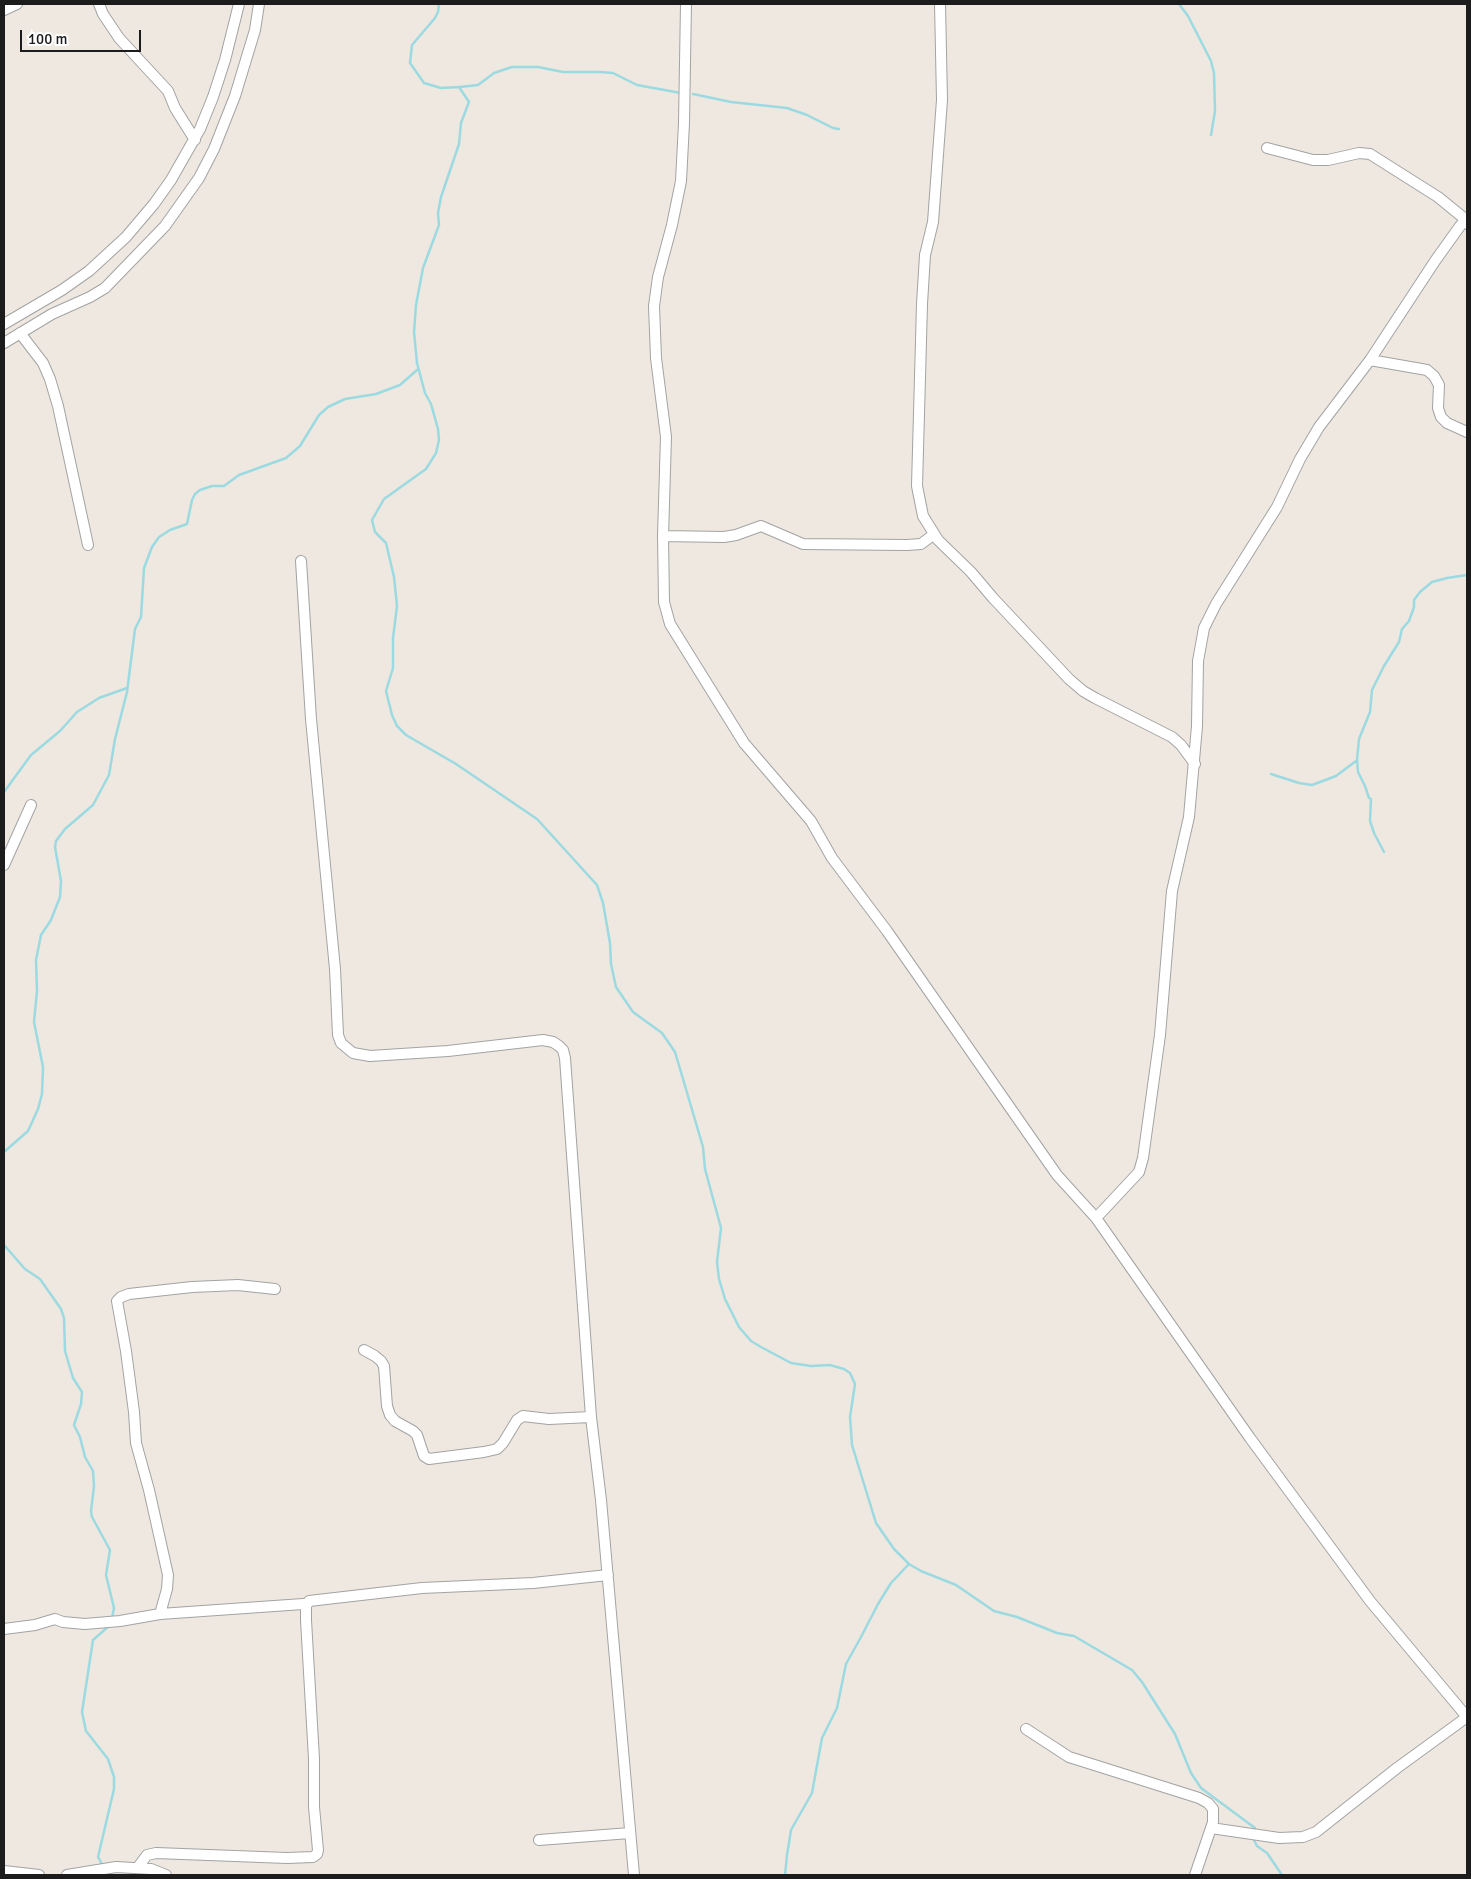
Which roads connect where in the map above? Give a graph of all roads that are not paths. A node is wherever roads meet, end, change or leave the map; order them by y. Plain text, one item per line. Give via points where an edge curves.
1 (17, 4) edge
2 (99, 4) edge
3 (239, 4) edge
4 (260, 4) edge
5 (686, 4) edge
6 (940, 4) edge
7 (4, 10) edge
8 (194, 140) junction
9 (1266, 148) dead end
10 (1466, 220) edge
11 (4, 324) edge
12 (20, 333) junction
13 (4, 343) edge
14 (1370, 360) junction
15 (1467, 432) edge
16 (933, 535) junction
17 (663, 536) junction
18 (88, 545) dead end
19 (301, 561) dead end
20 (1195, 764) junction
21 (31, 805) dead end
22 (4, 865) edge
23 (1096, 1218) junction
24 (275, 1289) dead end
25 (364, 1350) dead end
26 (591, 1417) junction
27 (608, 1575) junction
28 (306, 1606) junction
29 (160, 1614) junction
30 (4, 1629) edge
31 (1026, 1729) dead end
32 (1211, 1828) junction
33 (630, 1833) junction
34 (538, 1840) dead end
35 (138, 1867) junction
36 (4, 1871) edge
37 (39, 1875) edge
38 (67, 1875) edge
39 (166, 1875) edge
40 (634, 1875) edge
41 (1195, 1875) edge

1 - 7 street
2 - 8 street via 119,38 168,91
3 - 8 street via 213,98
4 - 12 street via 235,96 214,149 182,204 153,239 104,288
5 - 17 street via 681,181 654,306 656,358 666,437
6 - 16 street via 942,100 933,222 925,255 917,486 923,516
8 - 11 street via 154,204 107,256 76,281
9 - 10 street via 1313,160 1370,154 1438,197
10 - 14 street
12 - 13 street
12 - 18 street via 43,363 50,379
14 - 15 street via 1427,370 1439,385 1441,417
14 - 20 street via 1319,427 1277,507 1204,628 1198,661
16 - 17 street via 921,544 907,545 802,544 761,526 724,537
16 - 20 street via 1069,679 1083,691 1172,737
17 - 23 street via 667,618 728,718 744,743 811,821 832,858 887,931 1056,1174
19 - 26 street via 338,1035 347,1050 360,1055 448,1051 543,1040 563,1050
20 - 23 street via 1189,817 1172,891 1160,1035 1143,1158 1139,1172
21 - 22 street
23 - 32 street via 1250,1438 1370,1601 1467,1717 1316,1832 1304,1837 1279,1838
24 - 29 street via 238,1285 192,1287 129,1294 117,1301 136,1443 166,1563 167,1589
25 - 26 street via 384,1366 390,1415 417,1435 424,1456 429,1459 497,1449 516,1420 523,1416 548,1419
26 - 27 street
27 - 28 street via 532,1583 422,1588 309,1601
27 - 33 street
28 - 29 street
28 - 35 street via 317,1854 287,1858 156,1853 147,1855
29 - 30 street via 85,1624 55,1619
31 - 32 street via 1069,1758 1199,1798 1214,1809
32 - 41 street
33 - 34 street
33 - 40 street
35 - 38 street
35 - 39 street
36 - 37 street

